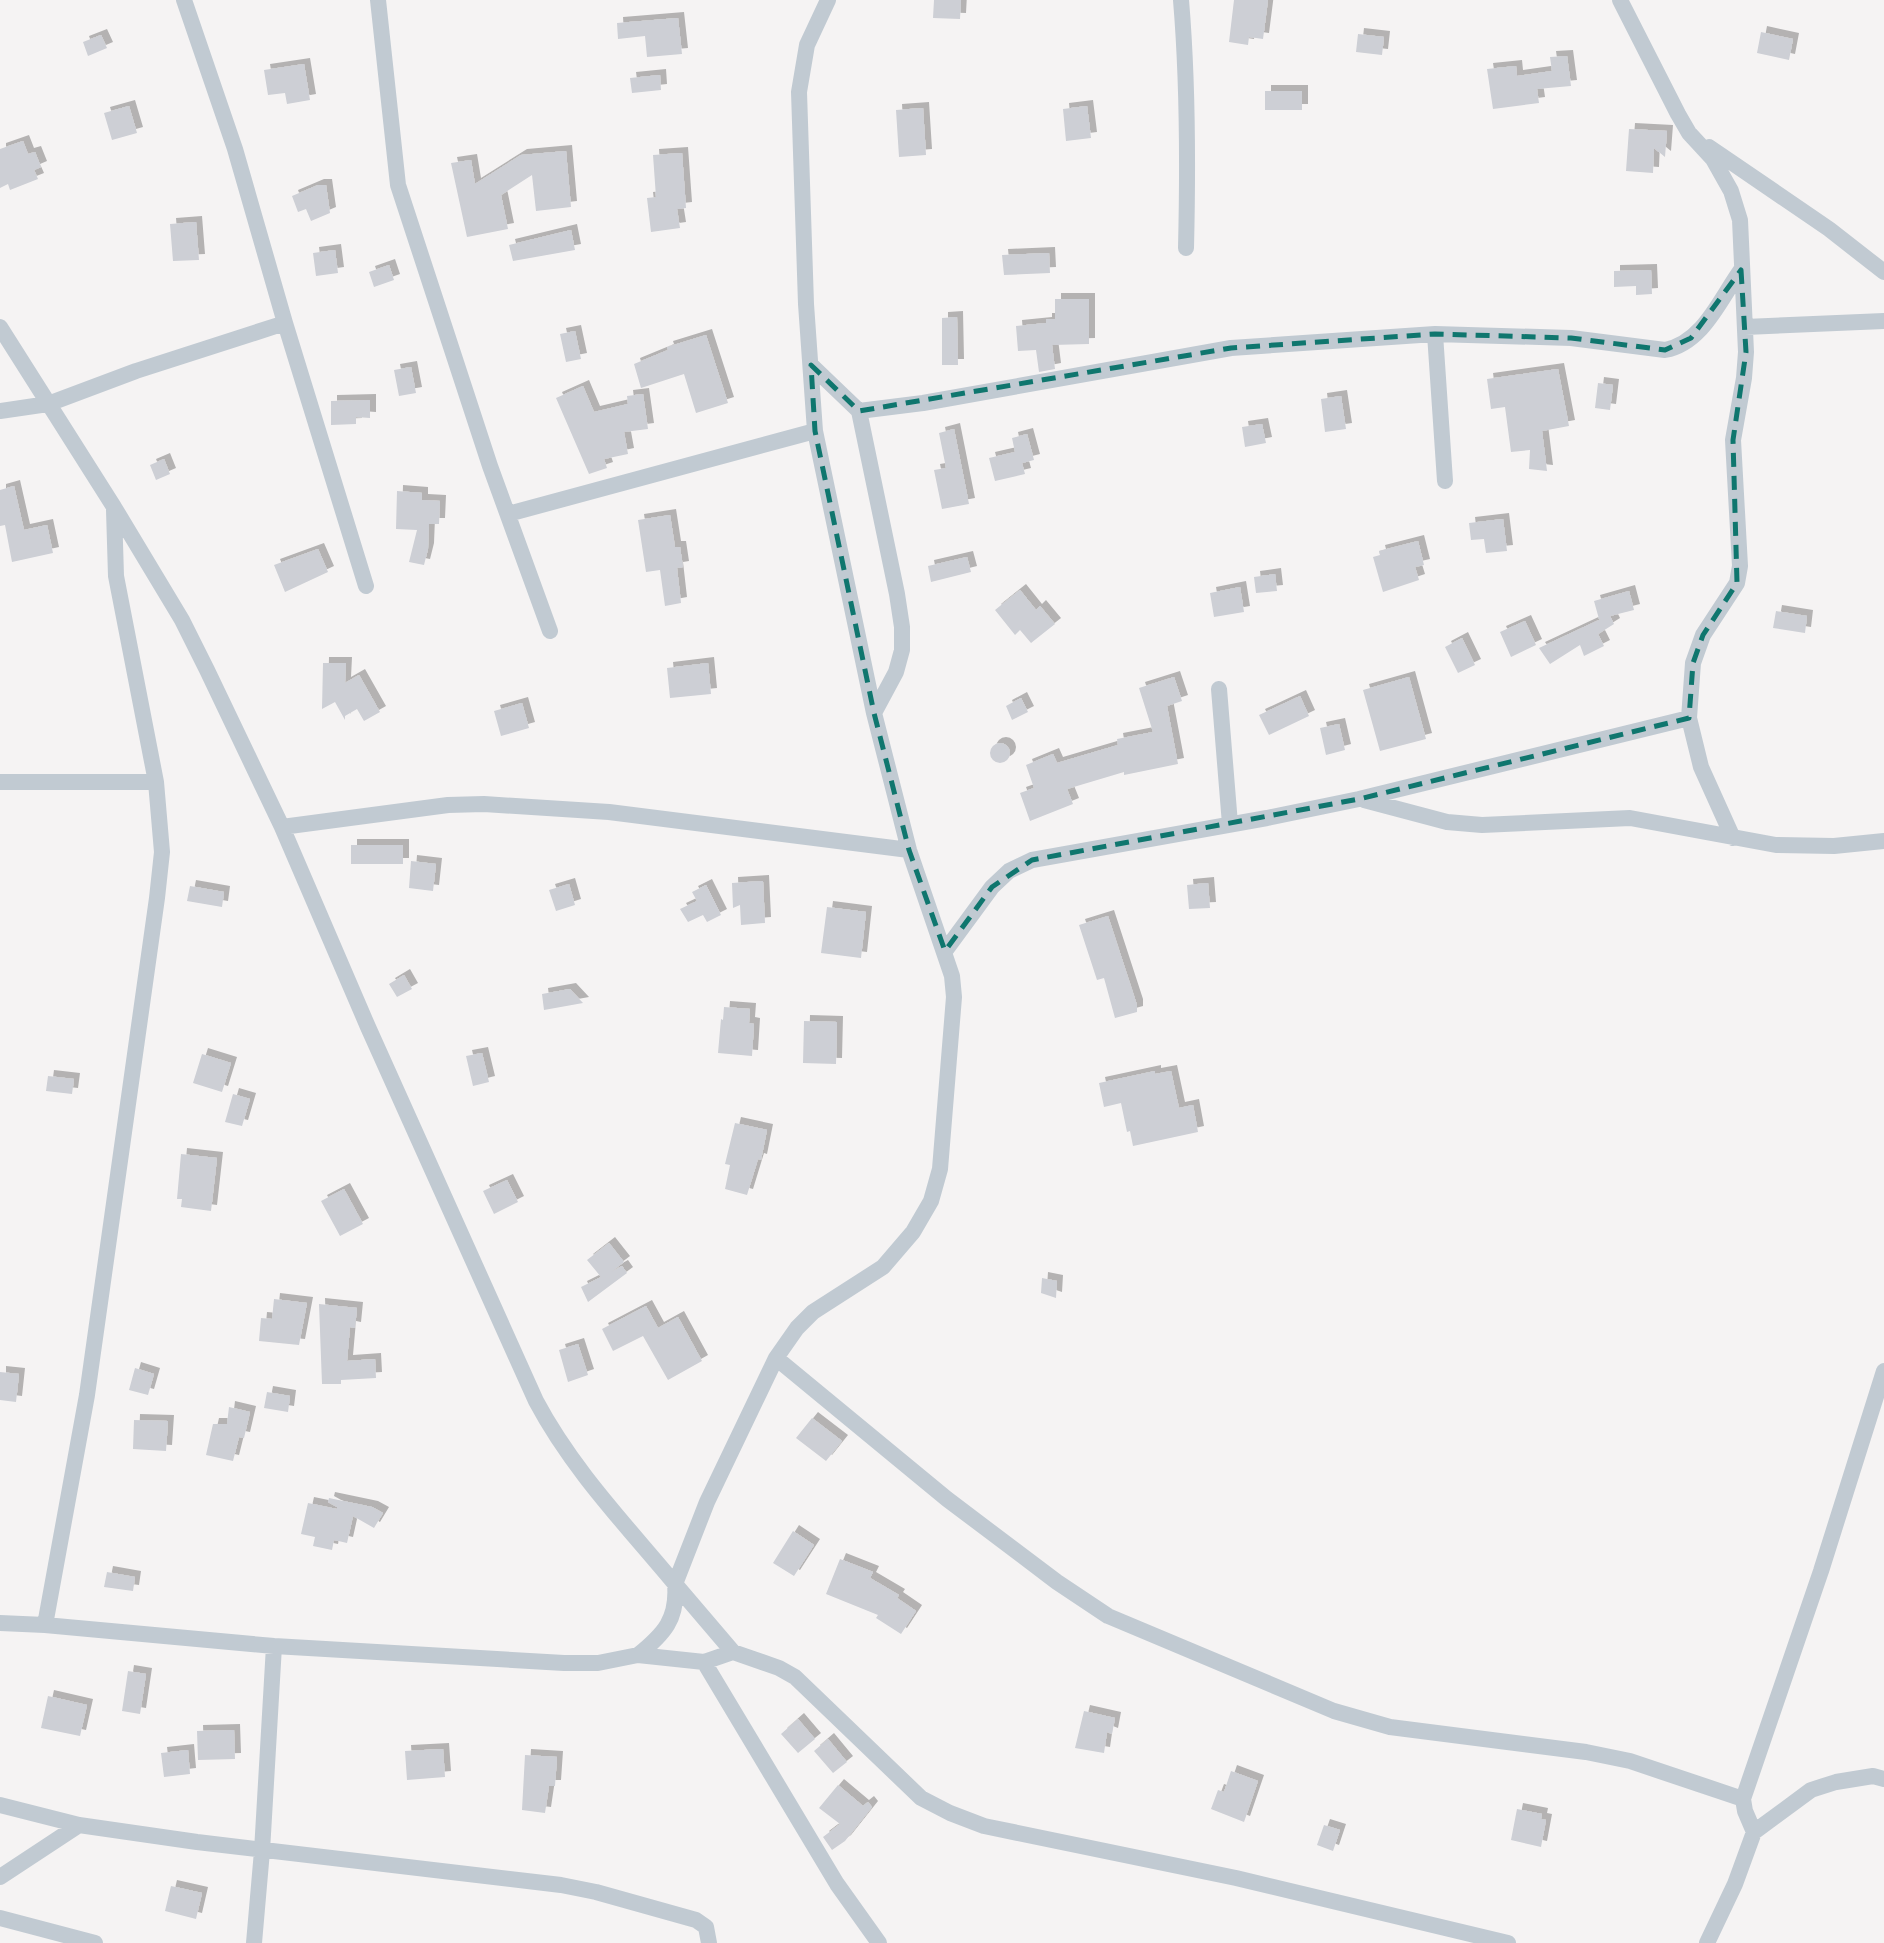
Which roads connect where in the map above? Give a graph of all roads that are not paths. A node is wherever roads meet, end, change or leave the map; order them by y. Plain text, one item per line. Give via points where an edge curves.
1 (184, 0) edge
2 (378, 0) edge
3 (828, 0) edge
4 (1181, 0) edge
5 (1620, 0) edge
6 (1689, 134) junction
7 (1186, 248) dead end
8 (1741, 270) junction
9 (1884, 272) edge
10 (1884, 321) edge
11 (285, 323) junction
12 (0, 327) edge
13 (1745, 327) junction
14 (1435, 334) junction
15 (811, 365) junction
16 (48, 404) junction
17 (0, 411) edge
18 (859, 411) junction
19 (815, 431) junction
20 (1446, 481) dead end
21 (114, 507) junction
22 (508, 514) junction
23 (366, 586) dead end
24 (550, 631) dead end
25 (1219, 689) dead end
26 (874, 713) junction
27 (1689, 718) junction
28 (0, 782) edge
29 (156, 782) junction
30 (1359, 799) junction
31 (1230, 824) junction
32 (282, 827) junction
33 (1733, 838) junction
34 (1884, 841) edge
35 (909, 850) junction
36 (945, 951) junction
37 (776, 1357) junction
38 (1884, 1371) edge
39 (675, 1584) junction
40 (0, 1623) edge
41 (45, 1625) junction
42 (274, 1646) junction
43 (733, 1652) junction
44 (638, 1655) junction
45 (704, 1662) junction
46 (1884, 1779) edge
47 (1743, 1799) junction
48 (0, 1805) edge
49 (79, 1825) junction
50 (1754, 1832) junction
51 (262, 1851) junction
52 (0, 1877) edge
53 (0, 1918) edge
54 (95, 1943) edge
55 (254, 1943) edge
56 (709, 1943) edge
57 (879, 1943) edge
58 (1508, 1943) edge
59 (1707, 1943) edge

1 - 11 street via 235,149
2 - 22 street via 398,185
3 - 15 street via 807,45 799,92
4 - 7 street via 1187,120
5 - 6 street
6 - 8 street via 1713,159 1731,191 1740,220
6 - 9 street
8 - 13 street
8 - 14 street via 1713,314 1677,347
10 - 13 street
11 - 16 street via 136,370
11 - 23 street
12 - 16 street
13 - 27 street via 1744,378 1733,440 1740,566 1737,583 1703,635 1693,663
14 - 18 street via 1231,348 923,404
14 - 20 street
15 - 18 street
15 - 19 street
16 - 17 street
16 - 21 street
18 - 26 street via 902,626 896,672
19 - 22 street
19 - 26 street
21 - 29 street via 116,576
21 - 32 street via 182,620
22 - 24 street
25 - 31 street
26 - 35 street
27 - 30 street
27 - 33 street via 1701,767
28 - 29 street
29 - 41 street via 162,852 158,898 87,1395
30 - 31 street
30 - 33 street via 1447,822 1482,825 1630,818
31 - 36 street via 1032,859 992,887
32 - 35 street via 484,804 609,812
32 - 39 street via 536,1401 573,1461
33 - 34 street via 1807,846
35 - 36 street
36 - 37 street via 954,997 940,1169 931,1202 883,1267 813,1312
37 - 39 street via 707,1502
37 - 47 street via 947,1499 1108,1616 1334,1711 1391,1727 1630,1760
38 - 47 street
39 - 43 street
39 - 44 street via 670,1621
40 - 41 street
41 - 42 street
42 - 44 street via 564,1664
42 - 51 street
43 - 45 street
43 - 58 street via 795,1677 921,1798 984,1826 1236,1878
44 - 45 street
45 - 57 street via 837,1884
46 - 50 street via 1873,1776 1811,1790
47 - 50 street
48 - 49 street
49 - 51 street
49 - 52 street
50 - 59 street
51 - 55 street
51 - 56 street via 596,1892 696,1920 706,1927
53 - 54 street

